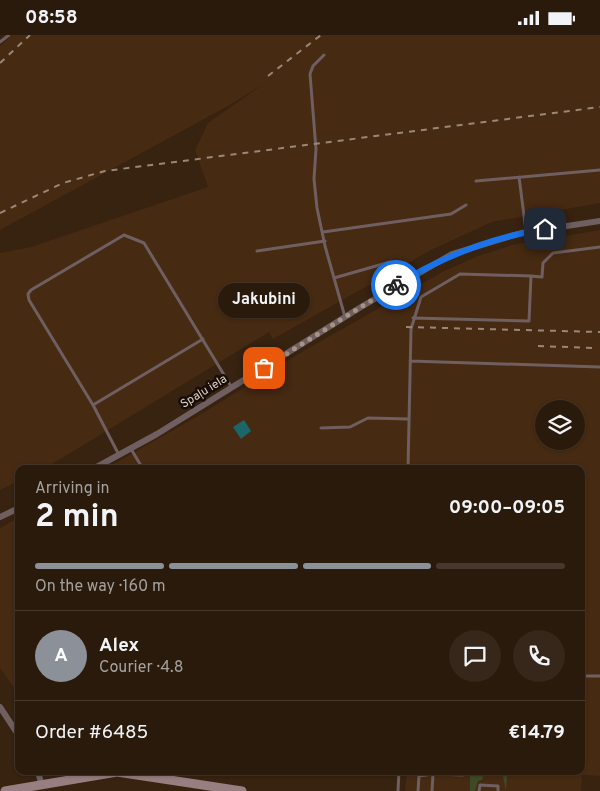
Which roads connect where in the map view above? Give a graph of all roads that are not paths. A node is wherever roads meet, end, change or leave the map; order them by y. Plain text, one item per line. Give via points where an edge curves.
1 (9, 35) edge
2 (0, 42) edge
3 (324, 55) dead end
4 (600, 170) edge
5 (519, 177) junction
6 (476, 181) dead end
7 (466, 205) dead end
8 (600, 221) edge
9 (324, 232) junction
10 (526, 232) junction
11 (324, 241) junction
12 (600, 247) edge
13 (257, 251) dead end
14 (390, 262) dead end
15 (531, 276) junction
16 (334, 278) junction
17 (345, 318) junction
18 (413, 318) junction
19 (202, 339) junction
20 (410, 361) junction
21 (600, 367) edge
22 (232, 388) junction
23 (94, 405) junction
24 (409, 419) junction
25 (321, 428) dead end
26 (131, 449) junction
27 (119, 455) junction
28 (100, 465) edge
29 (141, 465) edge
30 (408, 465) edge
31 (15, 509) edge
32 (0, 517) edge
33 (585, 676) edge
34 (600, 676) edge
35 (0, 707) edge
36 (15, 730) edge
37 (39, 775) edge
38 (94, 775) edge
39 (147, 775) edge
40 (399, 775) edge
41 (426, 775) edge
42 (433, 775) edge
43 (41, 783) junction
44 (5, 791) edge
45 (242, 791) edge
46 (398, 791) edge
47 (418, 791) edge
48 (432, 791) edge
49 (478, 791) edge
50 (498, 791) edge

1 - 2 lane
3 - 9 lane via 310,74 316,149 314,179
4 - 5 lane
5 - 6 lane
5 - 10 lane
7 - 9 lane via 451,214
8 - 10 street, Spaļu iela
9 - 11 lane
10 - 17 street, Spaļu iela via 452,254
11 - 13 lane
11 - 16 lane
12 - 15 lane via 553,253 543,263 542,277
14 - 16 lane
15 - 18 lane via 460,274 421,297
15 - 18 lane via 529,321
16 - 17 lane
17 - 22 street, Spaļu iela
18 - 20 lane
19 - 22 lane
19 - 23 lane
19 - 23 lane via 144,243 133,237 124,235 31,290 29,300
20 - 21 lane
20 - 24 lane
22 - 26 street, Spaļu iela
23 - 27 lane
24 - 25 lane via 368,418 350,427
24 - 30 lane
26 - 27 street, Spaļu iela
26 - 29 lane
27 - 28 street, Spaļu iela
31 - 32 street
33 - 34 lane
35 - 36 street
37 - 43 street
38 - 43 street
39 - 45 street
40 - 46 lane
41 - 47 lane via 419,776
42 - 48 lane
43 - 44 street
49 - 50 lane via 480,785 498,786

